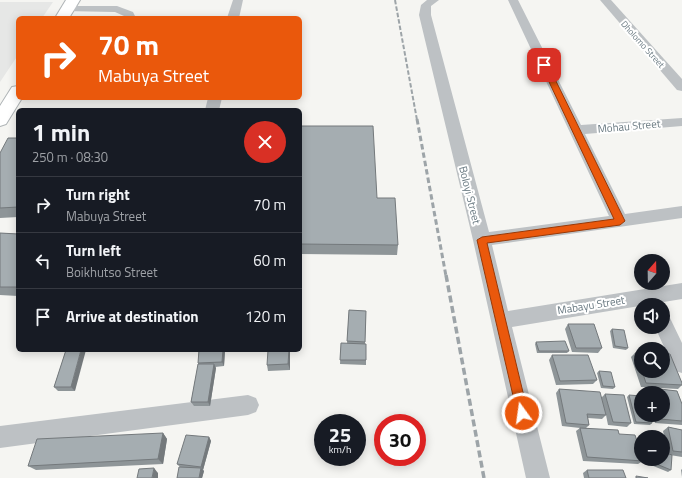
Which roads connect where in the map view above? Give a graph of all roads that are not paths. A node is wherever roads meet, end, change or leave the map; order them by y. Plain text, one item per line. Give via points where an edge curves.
1 (238, 0) edge
2 (513, 0) edge
3 (605, 0) edge
4 (430, 3) edge
5 (68, 9) edge
6 (130, 16) edge
7 (233, 16) edge
8 (682, 87) edge
9 (16, 94) edge
10 (0, 120) edge
11 (682, 122) edge
12 (576, 130) junction
13 (682, 212) edge
14 (620, 221) junction
15 (482, 240) junction
16 (682, 291) edge
17 (659, 298) edge
18 (634, 302) edge
19 (500, 321) junction
20 (668, 334) edge
21 (682, 364) edge
22 (248, 405) dead end
23 (0, 437) edge
24 (538, 478) edge

1 - 7 street
2 - 12 street
3 - 8 street, Dholomo Street
4 - 15 street, Boloyi Street via 425,15
5 - 6 street via 117,9
9 - 10 main road
11 - 12 street, Mohau Street
12 - 14 street
13 - 14 street
14 - 15 street
15 - 19 street, Boloyi Street
16 - 17 street, Mabayu Street
18 - 19 street, Mabayu Street
19 - 24 street, Boloyi Street
20 - 21 street
22 - 23 street

